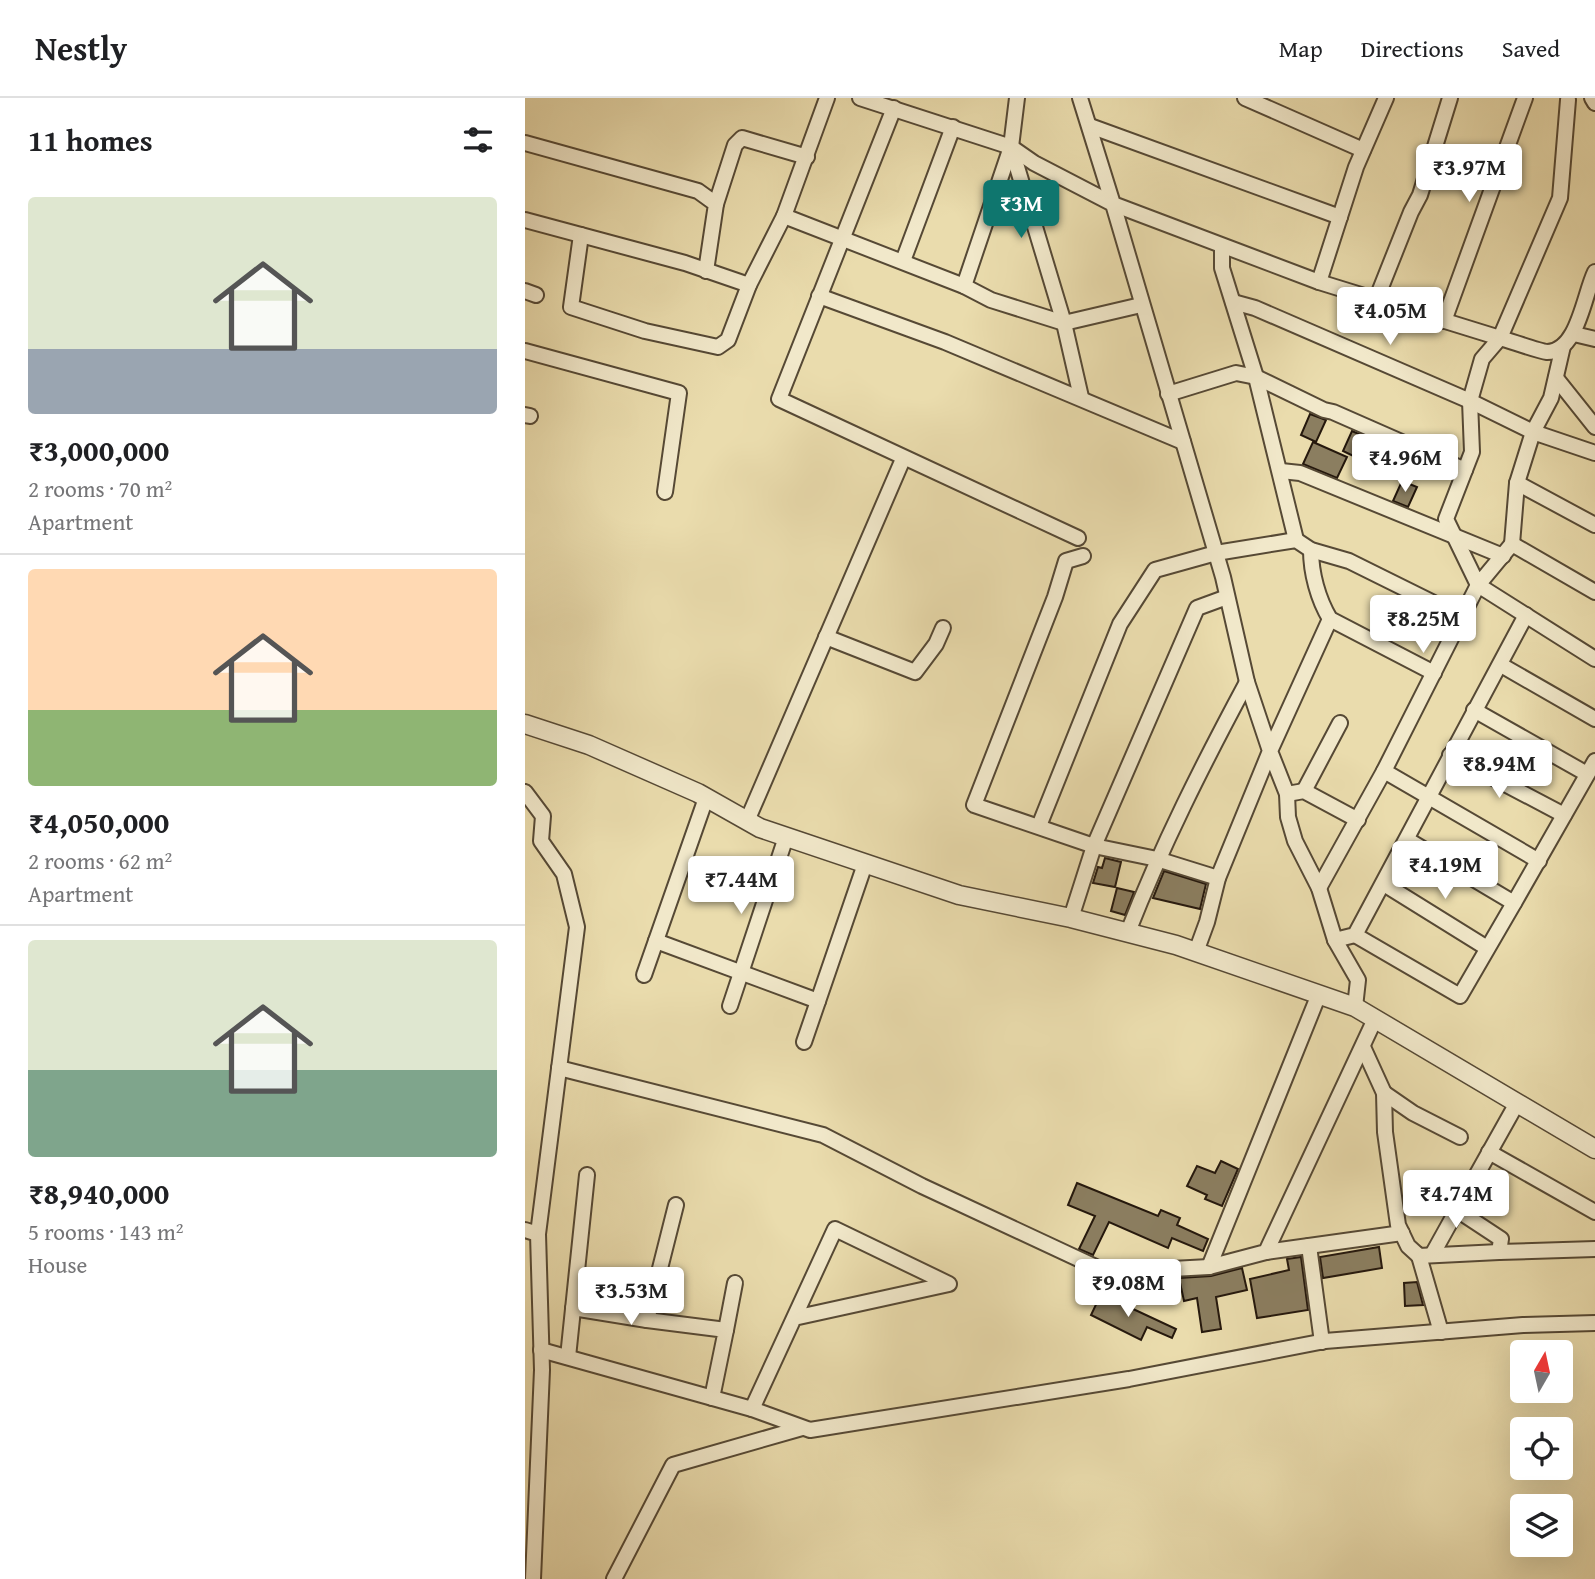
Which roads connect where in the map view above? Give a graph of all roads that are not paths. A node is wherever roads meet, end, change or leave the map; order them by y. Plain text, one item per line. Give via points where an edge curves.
1 (827, 98) edge
2 (860, 98) edge
3 (1017, 98) edge
4 (1245, 98) edge
5 (1386, 98) edge
6 (1450, 98) edge
7 (1525, 98) edge
8 (1592, 98) edge
9 (1568, 99) edge
10 (1082, 100) edge
11 (1595, 103) edge
12 (894, 108) junction
13 (953, 127) junction
14 (1090, 127) junction
15 (525, 143) edge
16 (1011, 147) junction
17 (1363, 149) junction
18 (807, 157) junction
19 (716, 204) junction
20 (1113, 204) junction
21 (784, 216) junction
22 (1340, 217) junction
23 (525, 220) edge
24 (581, 235) junction
25 (843, 238) junction
26 (1222, 246) junction
27 (903, 261) junction
28 (706, 271) junction
29 (1595, 272) edge
30 (1319, 282) junction
31 (750, 285) junction
32 (964, 286) junction
33 (819, 296) junction
34 (1376, 300) junction
35 (1233, 302) junction
36 (1141, 305) junction
37 (1444, 321) junction
38 (1064, 323) junction
39 (1574, 334) junction
40 (1500, 338) junction
41 (1595, 339) edge
42 (1563, 345) junction
43 (525, 351) edge
44 (1256, 377) junction
45 (1556, 378) junction
46 (1168, 394) junction
47 (1081, 397) junction
48 (1470, 401) junction
49 (1595, 427) edge
50 (1533, 432) junction
51 (1183, 442) junction
52 (1595, 453) edge
53 (903, 459) junction
54 (1465, 470) junction
55 (1281, 471) junction
56 (1517, 483) junction
57 (665, 492) dead end
58 (1595, 525) edge
59 (1454, 536) junction
60 (1078, 538) dead end
61 (1296, 540) junction
62 (1311, 550) junction
63 (1508, 550) junction
64 (1216, 553) junction
65 (1083, 556) dead end
66 (1478, 585) junction
67 (1595, 592) edge
68 (1227, 597) junction
69 (1526, 615) junction
70 (1462, 617) junction
71 (1330, 619) junction
72 (943, 628) dead end
73 (826, 637) junction
74 (1595, 659) edge
75 (1501, 665) junction
76 (1434, 673) junction
77 (1247, 682) junction
78 (1474, 710) junction
79 (1595, 719) edge
80 (1341, 723) dead end
81 (525, 724) edge
82 (1270, 751) junction
83 (1450, 755) junction
84 (1595, 761) edge
85 (1384, 771) junction
86 (1587, 774) junction
87 (1304, 791) junction
88 (525, 792) edge
89 (1287, 794) junction
90 (706, 798) junction
91 (1428, 798) junction
92 (1564, 815) junction
93 (1358, 820) junction
94 (747, 821) junction
95 (1039, 826) junction
96 (786, 837) junction
97 (1408, 840) junction
98 (1094, 846) junction
99 (1157, 859) junction
100 (1539, 861) junction
101 (865, 864) junction
102 (1218, 878) junction
103 (1384, 884) junction
104 (1319, 888) junction
105 (1514, 902) junction
106 (1072, 918) junction
107 (1128, 932) junction
108 (1355, 935) junction
109 (1335, 940) junction
110 (656, 941) junction
111 (1487, 948) junction
112 (1196, 952) junction
113 (741, 971) junction
114 (644, 975) dead end
115 (1319, 994) junction
116 (818, 1001) junction
117 (730, 1006) dead end
118 (1355, 1007) junction
119 (1375, 1019) junction
120 (804, 1042) dead end
121 (1363, 1047) junction
122 (559, 1068) junction
123 (1384, 1093) junction
124 (1517, 1103) junction
125 (1461, 1137) dead end
126 (1595, 1149) edge
127 (1489, 1152) junction
128 (587, 1175) dead end
129 (676, 1205) dead end
130 (1457, 1210) junction
131 (1595, 1212) edge
132 (532, 1232) edge
133 (1402, 1233) junction
134 (1309, 1246) junction
135 (1595, 1249) edge
136 (1266, 1252) junction
137 (1499, 1252) junction
138 (1426, 1256) junction
139 (1209, 1267) junction
140 (735, 1283) dead end
141 (573, 1308) junction
142 (794, 1318) junction
143 (647, 1320) junction
144 (1595, 1323) edge
145 (726, 1330) junction
146 (1441, 1332) junction
147 (1322, 1342) junction
148 (541, 1350) junction
149 (568, 1357) junction
150 (712, 1398) junction
151 (752, 1409) junction
152 (802, 1427) junction
153 (532, 1450) edge
154 (529, 1556) edge
155 (533, 1579) edge
156 (614, 1579) edge

1 - 18 street
2 - 12 street
3 - 16 street
4 - 17 street
5 - 17 street
6 - 34 street via 1420,195
7 - 37 street
8 - 11 street
9 - 40 street via 1560,198
10 - 14 street
12 - 13 street
12 - 25 street
13 - 16 street
13 - 27 street
14 - 20 street
14 - 22 street
15 - 19 street via 698,191
16 - 20 street
16 - 32 street
16 - 38 street
17 - 22 street
18 - 19 street via 742,138 735,145
18 - 21 street
19 - 28 street
20 - 26 street
20 - 36 street
21 - 25 street
21 - 31 street
22 - 30 street
23 - 24 street
24 - 28 street
24 - 31 street via 571,307 645,331 718,347 728,340
25 - 27 street
25 - 33 street
26 - 30 street
26 - 35 street via 1222,268
27 - 32 street
28 - 31 street
29 - 39 street
30 - 34 street
32 - 38 street via 991,300
33 - 47 street
33 - 53 street via 779,399
34 - 37 street
35 - 44 street
35 - 48 street
36 - 38 street
36 - 46 street
37 - 40 street
38 - 47 street
39 - 41 street
39 - 42 street
40 - 42 street via 1548,352
40 - 48 street via 1482,359
42 - 45 street
43 - 57 street via 679,393
44 - 46 street via 1236,373
44 - 54 street
44 - 55 street
45 - 49 street
45 - 50 street
46 - 51 street
47 - 51 street
48 - 50 street
48 - 54 street via 1472,452
50 - 52 street
50 - 56 street
51 - 64 street
53 - 60 street
53 - 73 street
54 - 59 street via 1445,519
55 - 59 street via 1300,473
55 - 61 street
56 - 58 street
56 - 63 street
59 - 63 street
59 - 66 street
61 - 62 street
61 - 64 street
62 - 70 street via 1349,561
62 - 71 street via 1311,565
63 - 66 street
63 - 67 street
64 - 68 street
64 - 95 street via 1155,570 1120,624
65 - 95 street via 1066,561 974,805
66 - 69 street
66 - 70 street
68 - 77 street
68 - 98 street via 1197,608
69 - 74 street
69 - 75 street
70 - 76 street
71 - 76 street
71 - 82 street
72 - 73 street via 915,673
73 - 94 street
75 - 78 street
75 - 79 street
76 - 85 street
77 - 82 street
77 - 99 street
78 - 83 street
78 - 86 street
80 - 87 street
81 - 90 street via 589,745
82 - 89 street
82 - 102 street
83 - 91 street
83 - 92 street
84 - 86 street
85 - 91 street
85 - 93 street
86 - 92 street
87 - 89 street
87 - 93 street
88 - 122 street via 543,816 541,841 564,874 577,927
89 - 104 street via 1295,841
90 - 94 street
90 - 110 street
91 - 97 street
91 - 100 street
92 - 100 street
93 - 104 street
94 - 96 street
95 - 98 street
96 - 101 street
96 - 113 street
97 - 103 street
97 - 105 street
98 - 99 street
98 - 106 street
99 - 102 street
99 - 107 street
100 - 105 street
101 - 106 street via 959,895
101 - 116 street
102 - 112 street
103 - 108 street
103 - 111 street
104 - 109 street
105 - 111 street
106 - 107 street
107 - 112 street
108 - 109 street
108 - 111 street via 1460,996
109 - 118 street via 1358,980
110 - 113 street
110 - 114 street
112 - 115 street
113 - 116 street
113 - 117 street
115 - 118 street
115 - 139 street
116 - 120 street
118 - 119 street
119 - 121 street
119 - 124 street
121 - 123 street
121 - 136 street
122 - 132 street
122 - 139 street via 823,1135 1145,1290 1163,1285 1172,1269
123 - 125 street
123 - 133 street via 1385,1132
124 - 126 street
124 - 127 street
127 - 130 street
127 - 131 street
128 - 141 street
129 - 143 street
130 - 137 street via 1501,1239
130 - 138 street
132 - 148 street
133 - 134 street
133 - 138 street via 1408,1246
134 - 136 street
134 - 147 street
135 - 137 street
136 - 139 street
137 - 138 street
138 - 146 street
140 - 145 street
141 - 143 street
141 - 149 street
142 - 142 street via 835,1229 949,1284 871,1301
142 - 151 street
143 - 145 street
144 - 146 street
145 - 150 street
146 - 147 street
147 - 152 street via 1129,1379 810,1430
148 - 149 street
148 - 153 street
149 - 150 street
150 - 151 street
151 - 152 street
152 - 156 street via 673,1465
153 - 154 street
154 - 155 street

